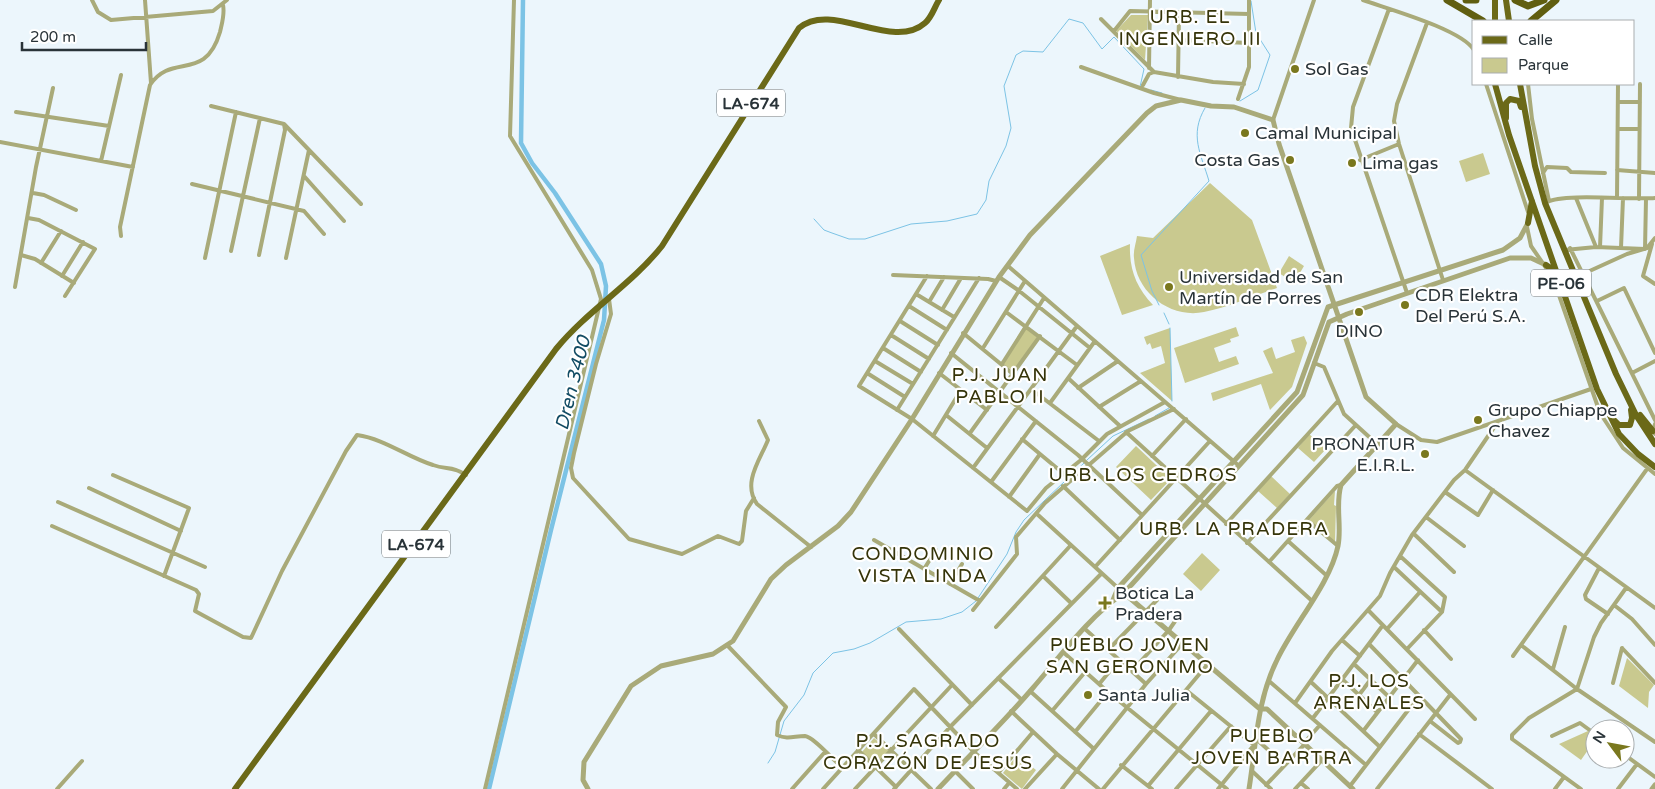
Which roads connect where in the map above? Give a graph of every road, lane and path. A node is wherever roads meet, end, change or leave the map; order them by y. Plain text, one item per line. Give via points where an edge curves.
1 (92, 0) edge
2 (145, 0) edge
3 (227, 0) edge
4 (514, 0) edge
5 (1150, 0) edge
6 (1249, 0) edge
7 (1314, 0) edge
8 (1363, 0) edge
9 (1448, 0) edge
10 (1466, 0) edge
11 (1476, 0) edge
12 (1495, 0) edge
13 (1506, 0) edge
14 (1515, 0) edge
15 (1544, 0) edge
16 (1556, 0) edge
17 (936, 1) edge
18 (223, 5) junction
19 (1389, 9) junction
20 (1150, 12) junction
21 (1179, 12) junction
22 (1249, 14) junction
23 (147, 17) junction
24 (1100, 19) dead end
25 (1481, 20) edge
26 (1495, 20) edge
27 (1509, 20) edge
28 (1531, 20) edge
29 (1427, 23) junction
30 (1114, 31) junction
31 (1179, 40) junction
32 (1249, 43) junction
33 (1472, 48) edge
34 (1081, 67) dead end
35 (1149, 68) junction
36 (1154, 72) junction
37 (121, 75) dead end
38 (1178, 77) junction
39 (1244, 84) junction
40 (1640, 84) dead end
41 (150, 85) junction
42 (1486, 85) edge
43 (1495, 85) edge
44 (1520, 85) edge
45 (1618, 85) edge
46 (1143, 86) dead end
47 (1528, 86) edge
48 (53, 88) dead end
49 (1522, 94) junction
50 (1238, 99) dead end
51 (1181, 100) junction
52 (1618, 102) junction
53 (1640, 102) junction
54 (211, 106) dead end
55 (16, 112) dead end
56 (236, 112) junction
57 (46, 116) junction
58 (260, 118) junction
59 (1273, 120) junction
60 (1526, 123) junction
61 (284, 124) junction
62 (109, 126) junction
63 (1618, 129) junction
64 (1640, 129) junction
65 (1508, 135) junction
66 (0, 142) edge
67 (1399, 144) junction
68 (39, 149) junction
69 (309, 150) junction
70 (1360, 160) junction
71 (101, 161) junction
72 (133, 167) junction
73 (1617, 170) junction
74 (1639, 171) junction
75 (1543, 172) junction
76 (1605, 173) dead end
77 (1655, 173) edge
78 (304, 176) junction
79 (1538, 180) junction
80 (192, 184) dead end
81 (219, 190) junction
82 (33, 193) junction
83 (243, 196) junction
84 (1532, 197) junction
85 (1576, 198) junction
86 (1602, 198) junction
87 (1618, 198) junction
88 (1623, 198) junction
89 (1655, 198) edge
90 (1639, 199) junction
91 (1646, 199) junction
92 (1547, 202) junction
93 (270, 203) junction
94 (361, 204) dead end
95 (296, 209) junction
96 (76, 210) dead end
97 (28, 218) junction
98 (344, 221) dead end
99 (1528, 223) junction
100 (61, 231) junction
101 (324, 234) dead end
102 (121, 236) dead end
103 (1655, 238) edge
104 (83, 242) junction
105 (1652, 244) junction
106 (1598, 247) junction
107 (1621, 248) junction
108 (1568, 249) junction
109 (1644, 249) junction
110 (231, 250) dead end
111 (21, 255) junction
112 (259, 255) dead end
113 (205, 258) dead end
114 (286, 258) dead end
115 (42, 263) junction
116 (1546, 265) junction
117 (1008, 266) junction
118 (1441, 271) junction
119 (1558, 274) junction
120 (1583, 274) junction
121 (893, 275) dead end
122 (62, 276) junction
123 (927, 276) junction
124 (944, 277) junction
125 (961, 278) junction
126 (979, 278) junction
127 (998, 279) junction
128 (1444, 280) junction
129 (1025, 282) junction
130 (74, 283) junction
131 (1404, 283) junction
132 (1655, 284) edge
133 (15, 287) dead end
134 (1018, 290) junction
135 (1407, 293) junction
136 (916, 294) junction
137 (65, 296) dead end
138 (1044, 298) junction
139 (1363, 298) junction
140 (604, 301) junction
141 (1597, 301) junction
142 (929, 302) junction
143 (1333, 305) junction
144 (909, 306) junction
145 (1038, 306) junction
146 (1367, 307) junction
147 (942, 310) junction
148 (1006, 312) junction
149 (954, 317) junction
150 (1338, 317) junction
151 (1322, 318) junction
152 (900, 321) junction
153 (1329, 322) junction
154 (1025, 324) junction
155 (1077, 326) junction
156 (947, 330) junction
157 (964, 333) junction
158 (1072, 333) junction
159 (891, 335) junction
160 (1040, 336) junction
161 (1095, 341) junction
162 (938, 345) junction
163 (883, 348) junction
164 (983, 348) junction
165 (1090, 348) junction
166 (1058, 351) junction
167 (951, 353) junction
168 (1655, 353) edge
169 (929, 359) junction
170 (875, 360) junction
171 (1118, 361) junction
172 (1655, 361) edge
173 (1314, 363) junction
174 (1002, 364) junction
175 (1077, 365) junction
176 (921, 372) junction
177 (939, 372) junction
178 (867, 373) junction
179 (1632, 373) junction
180 (1013, 374) junction
181 (1068, 378) junction
182 (1141, 381) junction
183 (913, 384) junction
184 (1078, 388) junction
185 (1031, 389) junction
186 (1592, 389) junction
187 (961, 390) junction
188 (1000, 392) junction
189 (1625, 394) junction
190 (905, 397) junction
191 (1165, 402) junction
192 (1337, 402) junction
193 (1050, 403) junction
194 (1017, 407) junction
195 (1099, 407) junction
196 (1174, 409) junction
197 (897, 410) junction
198 (987, 410) junction
199 (1607, 412) junction
200 (946, 415) junction
201 (912, 419) junction
202 (1186, 419) junction
203 (759, 421) dead end
204 (1036, 421) junction
205 (1497, 422) junction
206 (1655, 422) edge
207 (1396, 424) junction
208 (1120, 426) junction
209 (1355, 426) junction
210 (1126, 432) junction
211 (970, 433) junction
212 (1654, 433) edge
213 (933, 436) junction
214 (1022, 440) junction
215 (1099, 441) junction
216 (1210, 441) junction
217 (1655, 444) edge
218 (1378, 445) junction
219 (987, 448) junction
220 (1040, 454) junction
221 (1152, 456) junction
222 (1084, 463) junction
223 (1236, 463) junction
224 (1655, 466) edge
225 (973, 468) junction
226 (1648, 469) junction
227 (1465, 470) junction
228 (1064, 474) junction
229 (1655, 474) edge
230 (113, 475) dead end
231 (466, 475) junction
232 (1175, 479) junction
233 (991, 482) junction
234 (1341, 485) junction
235 (1063, 486) junction
236 (89, 488) dead end
237 (1493, 490) junction
238 (1445, 492) junction
239 (1009, 497) junction
240 (754, 498) junction
241 (58, 502) dead end
242 (1201, 502) junction
243 (1037, 514) junction
244 (1142, 515) junction
245 (1426, 517) junction
246 (1307, 520) junction
247 (1226, 524) junction
248 (52, 526) dead end
249 (181, 530) junction
250 (1414, 534) junction
251 (874, 540) dead end
252 (1120, 540) junction
253 (1288, 541) junction
254 (1247, 543) junction
255 (1071, 546) junction
256 (1338, 546) junction
257 (1464, 546) dead end
258 (810, 547) junction
259 (936, 550) dead end
260 (173, 552) junction
261 (1400, 556) junction
262 (1585, 557) junction
263 (1269, 562) junction
264 (962, 564) dead end
265 (205, 567) dead end
266 (1095, 567) junction
267 (1394, 567) junction
268 (1599, 568) junction
269 (924, 569) junction
270 (1454, 572) dead end
271 (1101, 574) junction
272 (1326, 575) junction
273 (164, 576) junction
274 (1043, 576) junction
275 (950, 584) junction
276 (1118, 588) junction
277 (1626, 588) junction
278 (1420, 592) junction
279 (1124, 593) junction
280 (978, 600) junction
281 (1113, 600) junction
282 (1157, 600) dead end
283 (1311, 600) junction
284 (1071, 603) junction
285 (1614, 605) junction
286 (1655, 608) edge
287 (973, 610) dead end
288 (1368, 610) junction
289 (1145, 611) junction
290 (1442, 612) junction
291 (1608, 614) junction
292 (1178, 617) dead end
293 (1383, 625) junction
294 (1565, 627) dead end
295 (996, 628) dead end
296 (1387, 628) junction
297 (899, 629) dead end
298 (1085, 629) junction
299 (1169, 630) junction
300 (1424, 630) junction
301 (1342, 640) junction
302 (1183, 643) junction
303 (1368, 644) junction
304 (727, 645) junction
305 (1521, 645) junction
306 (1655, 645) edge
307 (1407, 649) junction
308 (1108, 650) junction
309 (1063, 652) junction
310 (1360, 656) junction
311 (1513, 656) dead end
312 (1451, 659) dead end
313 (1120, 660) junction
314 (1418, 660) junction
315 (1354, 664) junction
316 (1207, 665) junction
317 (1553, 669) junction
318 (1086, 671) junction
319 (1132, 671) junction
320 (998, 678) junction
321 (1342, 679) junction
322 (1371, 679) junction
323 (1403, 680) junction
324 (1269, 681) junction
325 (1311, 682) junction
326 (1100, 683) junction
327 (1613, 683) dead end
328 (1655, 683) edge
329 (1146, 684) junction
330 (952, 685) junction
331 (1577, 689) junction
332 (1186, 690) junction
333 (1030, 691) junction
334 (1108, 692) junction
335 (1359, 695) junction
336 (1450, 695) junction
337 (1419, 696) junction
338 (1329, 697) junction
339 (1389, 697) junction
340 (1022, 700) junction
341 (1295, 703) junction
342 (972, 705) junction
343 (931, 707) junction
344 (1126, 707) junction
345 (1260, 709) junction
346 (1011, 710) junction
347 (1052, 711) junction
348 (1211, 711) junction
349 (1377, 712) junction
350 (1435, 713) junction
351 (1313, 718) junction
352 (1475, 719) dead end
353 (1430, 721) junction
354 (1320, 725) junction
355 (1231, 726) junction
356 (950, 727) junction
357 (1585, 727) edge
358 (1152, 728) junction
359 (1364, 730) junction
360 (1033, 732) junction
361 (1075, 732) junction
362 (874, 734) junction
363 (1419, 734) junction
364 (1552, 736) dead end
365 (1255, 738) junction
366 (1655, 742) edge
367 (1304, 743) junction
368 (1254, 745) junction
369 (1380, 747) junction
370 (858, 750) junction
371 (1094, 750) junction
372 (1179, 750) junction
373 (891, 751) junction
374 (825, 752) junction
375 (974, 752) junction
376 (1057, 754) junction
377 (1322, 760) junction
378 (82, 761) dead end
379 (1196, 764) junction
380 (1366, 764) junction
381 (1637, 764) joint
382 (1121, 765) junction
383 (1285, 765) junction
384 (842, 767) junction
385 (875, 767) junction
386 (912, 769) junction
387 (954, 771) junction
388 (1077, 771) junction
389 (1252, 771) junction
390 (998, 772) junction
391 (1564, 777) junction
392 (1655, 777) edge
393 (1009, 783) junction
394 (1301, 783) junction
395 (1222, 784) junction
396 (1266, 784) junction
397 (1655, 785) edge
398 (895, 788) edge
399 (1150, 788) edge
400 (1352, 788) edge
401 (57, 789) edge
402 (235, 789) edge
403 (485, 789) edge
404 (588, 789) edge
405 (792, 789) edge
406 (823, 789) edge
407 (855, 789) edge
408 (931, 789) edge
409 (938, 789) edge
410 (973, 789) edge
411 (1004, 789) edge
412 (1016, 789) edge
413 (1025, 789) edge
414 (1062, 789) edge
415 (1101, 789) edge
416 (1176, 789) edge
417 (1218, 789) edge
418 (1227, 789) edge
419 (1250, 789) edge
420 (1271, 789) edge
421 (1295, 789) edge
422 (1308, 789) edge
423 (1377, 789) edge
424 (1492, 789) edge
425 (1555, 789) edge
426 (1581, 789) edge
427 (1618, 789) edge
428 (1652, 789) edge

1 - 23 street via 98,12 108,19
2 - 23 street
3 - 18 street
4 - 140 street via 510,136 592,270
5 - 20 street
6 - 22 street
7 - 59 street
8 - 19 street
9 - 25 highway
10 - 11 highway
12 - 26 main road
13 - 27 main road
14 - 15 highway via 1528,6
16 - 28 highway
17 - 140 main road, LA-674 via 926,22 907,31 831,17 814,18 803,23 662,246 638,274
18 - 23 street via 213,11
18 - 41 street via 222,25 212,53 194,64 166,71
19 - 29 street
19 - 70 street via 1350,115
20 - 21 street
20 - 30 street via 1130,11
20 - 35 street
21 - 22 street
21 - 31 street
22 - 32 street
23 - 41 street
24 - 30 street
29 - 33 street via 1460,37
29 - 67 street via 1397,104 1394,121
30 - 35 street
31 - 32 street
31 - 38 street
32 - 39 street via 1249,67
34 - 51 street
35 - 36 street
36 - 38 street
36 - 46 street via 1149,74
37 - 62 street
38 - 39 street
39 - 50 street
40 - 53 street
41 - 72 street
42 - 99 street via 1526,200
43 - 65 main road, PE-06
44 - 49 main road, PE-06
45 - 52 street
47 - 49 street
47 - 75 street
48 - 57 street
49 - 60 main road, PE-06
51 - 59 street via 1234,107
51 - 117 street via 1156,106 1147,113 1030,236
52 - 53 street
52 - 63 street
53 - 64 street
54 - 56 street
55 - 57 street
56 - 58 street
56 - 81 street
57 - 62 street
57 - 68 street
58 - 61 street
58 - 83 street
59 - 143 street via 1278,144
60 - 65 main road via 1518,101 1510,98 1505,108
60 - 79 main road, PE-06
61 - 69 street
61 - 93 street
62 - 71 street
63 - 64 street
63 - 73 street
64 - 74 street
65 - 84 main road, PE-06
66 - 68 street
67 - 70 street
67 - 118 street
68 - 71 street
68 - 82 street
69 - 78 street
69 - 94 street
70 - 131 street
71 - 72 street
72 - 102 street via 120,227
73 - 74 street
73 - 87 street
74 - 77 street
74 - 90 street
75 - 76 street via 1547,167 1566,168 1571,172
75 - 79 street
75 - 92 street
78 - 95 street
78 - 98 street
79 - 92 main road, PE-06
80 - 81 street
81 - 83 street
81 - 113 street
82 - 96 street
82 - 97 street
83 - 93 street
83 - 110 street
84 - 99 main road, PE-06
84 - 119 main road, PE-06
85 - 86 street
85 - 92 street
85 - 106 street
86 - 87 street
86 - 106 street
87 - 88 street
88 - 90 street
88 - 107 street
89 - 91 street
90 - 91 street
91 - 109 street
92 - 108 main road, PE-06
93 - 95 street
93 - 112 street
95 - 101 street via 304,211
95 - 114 street
97 - 100 street
97 - 111 street
99 - 116 street via 1531,246
99 - 118 street via 1520,238 1510,246
100 - 104 street
100 - 115 street
103 - 105 street
104 - 122 street
104 - 130 street via 95,249
105 - 109 street
105 - 132 street via 1643,276
106 - 107 street
106 - 108 street
107 - 109 street
108 - 120 street
108 - 189 main road, PE-06
109 - 120 street
111 - 115 street
111 - 133 street
115 - 122 street
116 - 119 main road, PE-06
116 - 128 street via 1531,258 1510,258
116 - 186 street
117 - 127 street
117 - 129 street
118 - 128 street
118 - 131 street
119 - 199 main road, PE-06
120 - 141 street
121 - 123 street
122 - 130 street
123 - 124 street
123 - 136 street
124 - 125 street
124 - 142 street
125 - 126 street
125 - 147 street
126 - 127 street
126 - 149 street
127 - 134 street
127 - 157 street
128 - 135 street
129 - 134 street
129 - 138 street
130 - 137 street
131 - 135 street
131 - 139 street
134 - 145 street
134 - 148 street
135 - 146 street
136 - 142 street
136 - 144 street
138 - 145 street
138 - 155 street
139 - 143 street
139 - 146 street
140 - 231 main road, LA-674 via 556,350
140 - 240 street via 611,314 574,453 573,478 627,537 678,554 689,552 718,536 740,544 746,511
140 - 403 street
141 - 168 street via 1624,288
141 - 179 street
142 - 147 street
143 - 150 street
143 - 151 street via 1324,311
144 - 152 street
144 - 156 street
145 - 154 street
145 - 158 street
146 - 150 street
147 - 149 street
148 - 154 street
148 - 164 street
149 - 156 street
150 - 153 street
150 - 207 street via 1366,397
151 - 153 street
151 - 223 street via 1299,389
152 - 159 street
152 - 162 street
153 - 173 street
154 - 160 street
154 - 174 street
155 - 158 street
155 - 161 street
156 - 162 street
157 - 164 street
157 - 167 street
158 - 165 street
158 - 166 street
159 - 163 street
159 - 169 street
160 - 166 street
160 - 180 street
161 - 165 street
161 - 171 street
162 - 169 street
163 - 170 street
163 - 176 street
164 - 174 street
165 - 175 street
166 - 175 street
166 - 185 street
167 - 177 street
167 - 188 street
169 - 176 street
170 - 178 street
170 - 183 street
171 - 182 street
171 - 184 street
172 - 179 street
173 - 192 street via 1324,368
173 - 223 street via 1303,395
174 - 180 street
175 - 181 street
176 - 183 street
177 - 187 street
177 - 201 street
178 - 190 street
178 - 197 street via 859,386
179 - 206 street
180 - 188 street
181 - 184 street
181 - 193 street
182 - 191 street
182 - 195 street
183 - 190 street
184 - 195 street
185 - 193 street
185 - 194 street
186 - 205 street
186 - 226 street via 1607,426 1624,448
187 - 198 street
187 - 200 street
188 - 194 street
188 - 198 street
189 - 199 main road via 1632,414 1630,425 1619,425
189 - 212 main road
189 - 217 main road, PE-06
190 - 197 street
191 - 196 street
191 - 208 street
192 - 209 street
192 - 247 street
193 - 215 street
194 - 204 street
194 - 219 street
195 - 208 street
196 - 202 street
196 - 210 street
197 - 201 street
198 - 211 street
199 - 224 main road, PE-06 via 1618,434
200 - 211 street
200 - 213 street
201 - 213 street
201 - 258 street via 851,512
202 - 216 street
202 - 221 street
203 - 240 street via 768,440 751,483
204 - 214 street
204 - 222 street
205 - 207 street via 1437,442 1421,440
205 - 227 street
206 - 212 street
207 - 218 street
208 - 215 street
209 - 218 street
209 - 254 street
210 - 221 street
210 - 222 street
211 - 219 street
213 - 225 street
214 - 220 street
214 - 233 street
215 - 222 street
216 - 223 street
216 - 232 street
218 - 234 street
219 - 225 street
220 - 228 street
220 - 239 street
221 - 232 street
222 - 228 street
222 - 235 street
222 - 244 street
223 - 242 street
225 - 233 street
226 - 229 street
226 - 262 street
227 - 237 street
227 - 238 street
228 - 239 street via 1046,488 1026,511
230 - 249 street via 189,508
231 - 273 street via 455,468 434,466 385,443 357,435 282,571 251,638 196,611 199,594 196,590
231 - 402 main road, LA-674
232 - 242 street
232 - 244 street
233 - 239 street
234 - 246 street
234 - 256 street via 1338,494
235 - 243 street
235 - 252 street
236 - 249 street
237 - 238 street via 1478,515
237 - 262 street
238 - 245 street
240 - 258 street via 757,504
241 - 260 street
242 - 247 street
242 - 276 street
242 - 279 street
243 - 255 street
243 - 280 street via 1016,538 1017,554
244 - 252 street
245 - 250 street
245 - 257 street
246 - 253 street
246 - 256 street
247 - 254 street
248 - 273 street
249 - 260 street
250 - 261 street
250 - 270 street
251 - 269 street
252 - 266 street
253 - 263 street
253 - 272 street
254 - 263 street
255 - 266 street
255 - 274 street
256 - 272 street
258 - 304 street via 771,579
259 - 269 street
260 - 265 street
260 - 273 street
261 - 267 street
261 - 290 street via 1446,597
262 - 268 street
262 - 305 street
263 - 283 street
264 - 275 street
266 - 271 street
267 - 278 street
267 - 288 street via 1380,596
268 - 277 street
268 - 291 street via 1585,595
269 - 275 street
271 - 276 street
271 - 284 street
272 - 283 street
274 - 284 street
274 - 295 street
275 - 280 street
276 - 279 street
276 - 281 street
277 - 285 street
277 - 286 street
278 - 290 street
278 - 296 street
279 - 281 street
279 - 289 street
280 - 287 street
281 - 298 street
282 - 289 street
283 - 324 street via 1276,660
284 - 320 street
285 - 291 street
285 - 306 street
288 - 293 street
288 - 301 street
289 - 299 street
289 - 308 street
290 - 300 street
291 - 331 street via 1594,637
292 - 299 street
293 - 296 street
293 - 303 street
294 - 317 street
296 - 307 street
297 - 330 street
298 - 308 street
298 - 309 street
299 - 302 street
299 - 319 street
300 - 307 street
300 - 312 street
301 - 310 street
301 - 325 street
302 - 316 street
302 - 329 street
303 - 310 street
303 - 323 street
304 - 374 street via 785,704 777,734 790,739 808,737
304 - 404 street via 713,654 661,666 631,686 584,762 583,780
305 - 311 street
305 - 317 street
307 - 314 street
308 - 313 street
309 - 318 street
309 - 333 street
310 - 315 street
313 - 319 street
313 - 326 street
314 - 323 street
314 - 336 street
315 - 321 street
315 - 322 street
316 - 332 street
316 - 345 street
317 - 331 street
318 - 326 street
318 - 347 street
319 - 329 street
320 - 340 street
320 - 342 street
321 - 335 street
321 - 338 street
322 - 335 street
322 - 339 street
323 - 337 street
323 - 339 street
324 - 341 street
324 - 345 street
325 - 338 street
325 - 341 street
326 - 334 street
327 - 328 street via 1622,648
329 - 344 street
330 - 342 street
330 - 343 street
331 - 366 street
331 - 391 street via 1529,718 1512,735 1512,739
332 - 348 street
332 - 358 street
333 - 340 street
333 - 347 street
334 - 344 street
334 - 361 street
335 - 349 street
336 - 350 street
336 - 352 street
337 - 350 street
337 - 369 street
338 - 351 street
338 - 359 street
339 - 349 street
340 - 346 street
341 - 351 street
342 - 356 street
343 - 356 street
343 - 362 street via 914,689
343 - 373 street
344 - 358 street
344 - 371 street
345 - 365 street
345 - 367 street via 1267,709
346 - 360 street
346 - 375 street
347 - 361 street
348 - 355 street
348 - 372 street
349 - 359 street
350 - 353 street
350 - 353 street via 1461,739 1460,742
351 - 354 street
353 - 363 street
354 - 367 street
354 - 380 street
355 - 368 street
355 - 379 street
356 - 375 street
356 - 386 street
357 - 364 street via 1580,723
358 - 372 street
358 - 382 street
359 - 369 street
360 - 376 street
360 - 390 street
361 - 371 street
362 - 370 street
362 - 373 street
363 - 423 street
363 - 424 street
365 - 368 street
365 - 383 street
367 - 377 street
367 - 383 street
368 - 389 street
368 - 395 street
369 - 380 street
370 - 384 street
370 - 385 street
371 - 388 street
372 - 379 street
372 - 399 street
373 - 385 street
373 - 386 street
374 - 384 street
374 - 405 street
375 - 387 street
375 - 390 street
376 - 388 street
376 - 413 street
377 - 394 street
377 - 400 street
378 - 401 street
379 - 395 street
379 - 416 street
380 - 400 street
381 - 392 street
381 - 427 street
382 - 399 street
382 - 415 street
383 - 396 street
384 - 406 street
385 - 398 street
385 - 407 street
386 - 398 street
386 - 408 street
387 - 409 street
387 - 410 street
388 - 414 street
388 - 415 street
389 - 396 street
389 - 419 street
390 - 393 street
391 - 425 street
391 - 426 street
393 - 411 street
393 - 412 street
394 - 421 street
394 - 422 street
395 - 417 street
395 - 418 street
396 - 420 street
397 - 428 street

